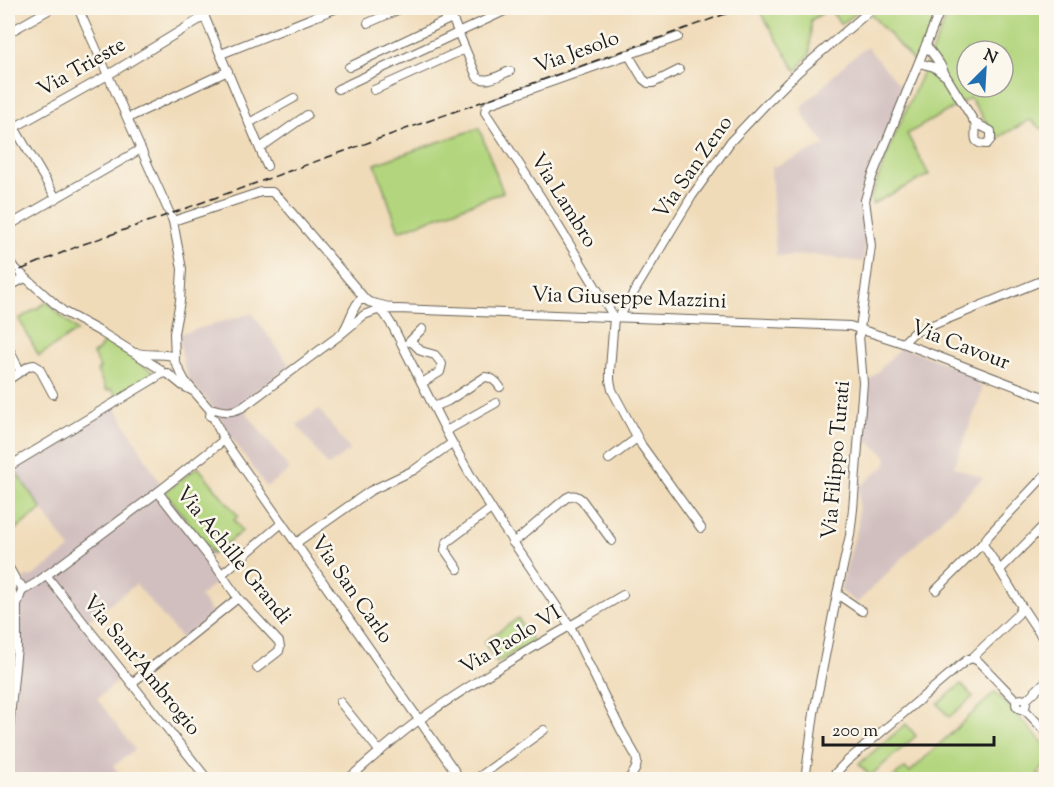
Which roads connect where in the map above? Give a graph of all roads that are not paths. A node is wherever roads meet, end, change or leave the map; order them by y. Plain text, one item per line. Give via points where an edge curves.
1 (52, 8) edge
2 (78, 8) edge
3 (201, 8) edge
4 (337, 8) edge
5 (402, 8) edge
6 (448, 8) edge
7 (511, 8) edge
8 (873, 8) edge
9 (941, 8) edge
10 (205, 16) junction
11 (452, 18) junction
12 (368, 23) dead end
13 (8, 33) edge
14 (458, 33) junction
15 (678, 37) dead end
16 (926, 45) junction
17 (465, 49) junction
18 (221, 54) junction
19 (628, 54) junction
20 (919, 63) junction
21 (349, 67) dead end
22 (679, 70) dead end
23 (228, 71) junction
24 (510, 71) dead end
25 (108, 75) junction
26 (946, 76) junction
27 (338, 89) dead end
28 (374, 90) dead end
29 (294, 98) dead end
30 (489, 104) joint
31 (307, 115) dead end
32 (8, 117) edge
33 (128, 118) junction
34 (249, 123) junction
35 (975, 123) dead end
36 (11, 129) edge
37 (260, 148) junction
38 (141, 149) junction
39 (267, 166) dead end
40 (56, 198) junction
41 (173, 221) junction
42 (8, 226) edge
43 (8, 262) edge
44 (346, 277) junction
45 (25, 278) junction
46 (1047, 279) edge
47 (8, 287) edge
48 (367, 301) junction
49 (355, 305) junction
50 (379, 310) junction
51 (393, 310) junction
52 (366, 314) junction
53 (616, 317) junction
54 (393, 327) junction
55 (860, 328) junction
56 (422, 329) dead end
57 (174, 333) junction
58 (340, 335) junction
59 (411, 341) junction
60 (903, 343) junction
61 (8, 347) edge
62 (404, 348) junction
63 (130, 351) junction
64 (164, 355) junction
65 (175, 361) junction
66 (18, 367) dead end
67 (164, 371) junction
68 (8, 380) edge
69 (422, 383) junction
70 (500, 387) dead end
71 (193, 391) junction
72 (53, 394) dead end
73 (1047, 398) edge
74 (496, 403) dead end
75 (434, 407) junction
76 (214, 414) junction
77 (446, 431) junction
78 (637, 438) junction
79 (224, 440) junction
80 (452, 443) junction
81 (609, 459) dead end
82 (8, 467) edge
83 (1047, 474) edge
84 (158, 492) junction
85 (491, 509) junction
86 (282, 523) junction
87 (1047, 523) edge
88 (701, 528) dead end
89 (612, 541) dead end
90 (296, 543) junction
91 (513, 543) junction
92 (983, 543) junction
93 (8, 565) edge
94 (458, 568) dead end
95 (1000, 570) junction
96 (222, 574) junction
97 (46, 575) junction
98 (17, 588) junction
99 (936, 590) dead end
100 (837, 594) junction
101 (623, 595) dead end
102 (238, 598) junction
103 (1022, 607) junction
104 (862, 611) dead end
105 (570, 626) junction
106 (1047, 643) edge
107 (972, 658) junction
108 (257, 668) dead end
109 (1047, 681) edge
110 (132, 683) junction
111 (8, 693) edge
112 (340, 702) dead end
113 (1023, 704) junction
114 (419, 720) junction
115 (1047, 726) edge
116 (544, 730) dead end
117 (1047, 732) edge
118 (8, 738) edge
119 (380, 752) junction
120 (208, 780) edge
121 (347, 780) edge
122 (461, 780) edge
123 (475, 780) edge
124 (627, 780) edge
125 (805, 780) edge
126 (829, 780) edge

1 - 13 street
2 - 25 street
3 - 10 street
4 - 18 street
5 - 12 street
6 - 11 street
7 - 14 street
8 - 53 street, Via San Zeno via 798,72 728,144
9 - 16 street, Via Filippo Turati
10 - 18 street
10 - 25 street, Via Trieste
11 - 14 street
11 - 21 street
14 - 17 street
14 - 27 street
15 - 19 street, Via Jesolo
16 - 20 street, Via Filippo Turati
16 - 26 street
17 - 24 street via 480,79
17 - 28 street
18 - 23 street
19 - 22 street via 648,83
19 - 30 street, Via Jesolo
20 - 26 street
20 - 55 street, Via Filippo Turati via 866,195 871,244
23 - 33 street
23 - 34 street
25 - 33 street
25 - 36 street, Via Trieste
26 - 35 street
29 - 34 street
30 - 53 street, Via Lambro via 485,113
31 - 37 street
32 - 36 street
33 - 38 street
34 - 37 street
36 - 40 street
37 - 39 street
38 - 40 street
38 - 41 street
40 - 42 street
41 - 44 street via 252,194 272,192
41 - 57 street via 182,269
43 - 45 street
44 - 48 street
44 - 49 street
45 - 47 street
45 - 63 street via 64,312
46 - 60 street via 913,333
48 - 49 street via 360,300
48 - 51 street, Via Giuseppe Mazzini
48 - 52 street via 371,307
49 - 52 street via 357,312
49 - 58 street
50 - 51 street, Via Giuseppe Mazzini
50 - 52 street, Via Giuseppe Mazzini
50 - 54 street
51 - 53 street, Via Giuseppe Mazzini
51 - 54 street
52 - 58 street, Via Giuseppe Mazzini
53 - 55 street, Via Giuseppe Mazzini via 840,324
53 - 78 street via 610,382
54 - 62 street
55 - 60 street, Via Cavour
55 - 100 street, Via Filippo Turati via 863,380 853,509
56 - 59 street
57 - 64 street
57 - 65 street
58 - 76 street via 243,407
59 - 62 street
59 - 69 street via 421,351 434,354 442,364 438,373
60 - 73 street, Via Cavour
61 - 66 street
62 - 69 street
63 - 64 street
63 - 67 street
64 - 65 street
64 - 67 street via 158,360
65 - 67 street via 174,369
65 - 71 street
67 - 71 street
67 - 82 street
68 - 72 street via 34,365
69 - 75 street
70 - 75 street via 484,377
71 - 76 street
74 - 77 street
75 - 77 street
76 - 79 street, Via San Carlo
77 - 80 street
78 - 81 street
78 - 88 street
79 - 84 street
79 - 86 street, Via San Carlo
80 - 85 street
80 - 90 street via 408,473 375,487
83 - 92 street
84 - 96 street, Via Achille Grandi
84 - 97 street
85 - 91 street
85 - 94 street via 447,542 445,550
86 - 90 street, Via San Carlo
86 - 96 street
87 - 95 street
89 - 91 street via 582,500 572,495
90 - 114 street, Via San Carlo
91 - 105 street
92 - 95 street
92 - 99 street
93 - 98 street
95 - 103 street
96 - 102 street, Via Achille Grandi
97 - 98 street via 36,583
97 - 110 street, Via Sant'Ambrogio
98 - 111 street
98 - 118 street via 17,647
100 - 104 street
100 - 125 street, Via Filippo Turati
101 - 105 street, Via Paolo VI
102 - 108 street, Via Achille Grandi via 280,645 278,652
102 - 110 street
103 - 106 street
103 - 107 street
105 - 114 street, Via Paolo VI
105 - 124 street via 636,756 636,770
107 - 113 street
107 - 126 street
109 - 113 street
110 - 120 street, Via Sant'Ambrogio
112 - 119 street
113 - 115 street
113 - 117 street
114 - 119 street, Via Paolo VI
114 - 122 street, Via San Carlo
116 - 123 street
119 - 121 street, Via Paolo VI

